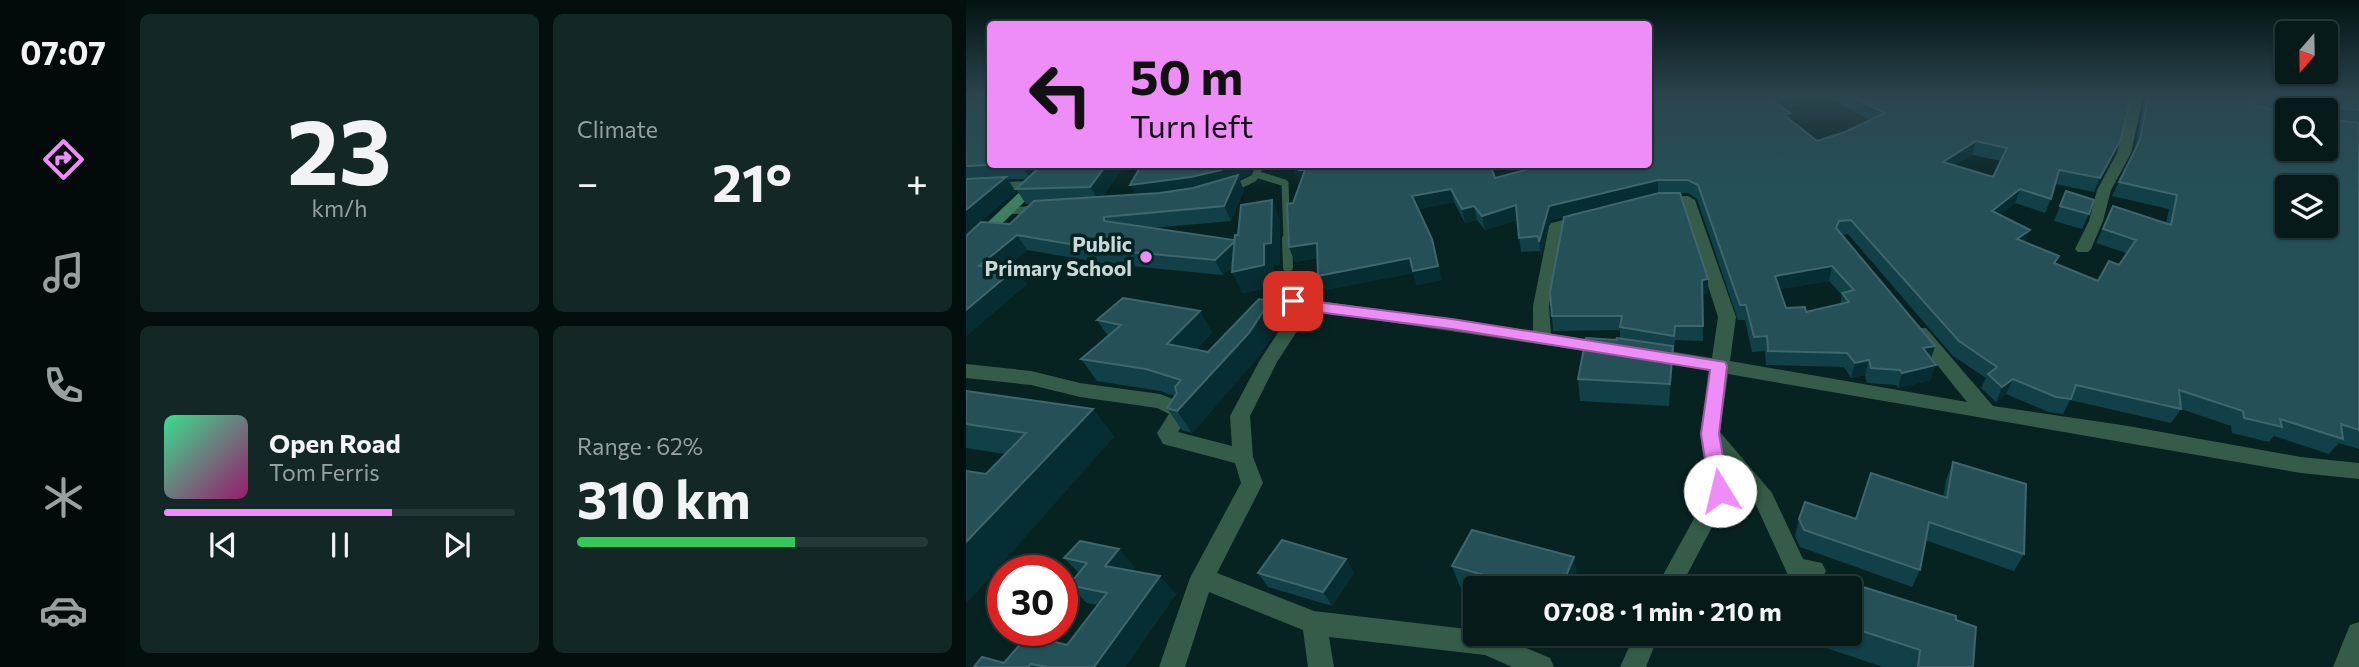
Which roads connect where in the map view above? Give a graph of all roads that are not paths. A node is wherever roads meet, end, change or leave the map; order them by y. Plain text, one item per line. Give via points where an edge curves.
1 (2130, 128) edge
2 (1053, 168) edge
3 (1260, 168) edge
4 (1259, 175) junction
5 (1034, 185) junction
6 (966, 187) edge
7 (1221, 192) edge
8 (1647, 203) edge
9 (1045, 209) edge
10 (1007, 211) junction
11 (1597, 216) edge
12 (2083, 248) dead end
13 (966, 251) edge
14 (1288, 267) dead end
15 (1910, 322) edge
16 (1542, 339) junction
17 (1719, 366) junction
18 (966, 371) edge
19 (1987, 413) junction
20 (1710, 434) junction
21 (1243, 457) junction
22 (2359, 471) edge
23 (1814, 571) dead end
24 (1674, 576) edge
25 (1202, 579) junction
26 (1314, 624) junction
27 (2359, 634) edge
28 (1642, 646) edge
29 (1172, 667) edge
30 (1321, 667) edge
31 (1541, 667) edge
32 (1633, 667) edge
33 (2346, 667) edge

1 - 12 street via 2124,153 2104,190
2 - 5 street
3 - 4 lane
4 - 7 lane
4 - 14 lane via 1285,183
5 - 6 street
5 - 10 street
8 - 17 street via 1688,200 1727,317
9 - 10 lane
10 - 13 street
11 - 16 street via 1556,226 1541,306
15 - 19 street
16 - 17 street
16 - 21 street via 1293,301 1289,305 1292,326 1240,416
17 - 19 street
17 - 20 street
18 - 21 street via 1160,401 1179,414 1167,433 1170,438
19 - 22 street
20 - 23 street via 1764,499 1797,568
20 - 24 street via 1720,491
21 - 25 street via 1252,483
25 - 26 street
25 - 29 street
26 - 30 street
26 - 31 street via 1486,643
27 - 33 street
28 - 32 street

